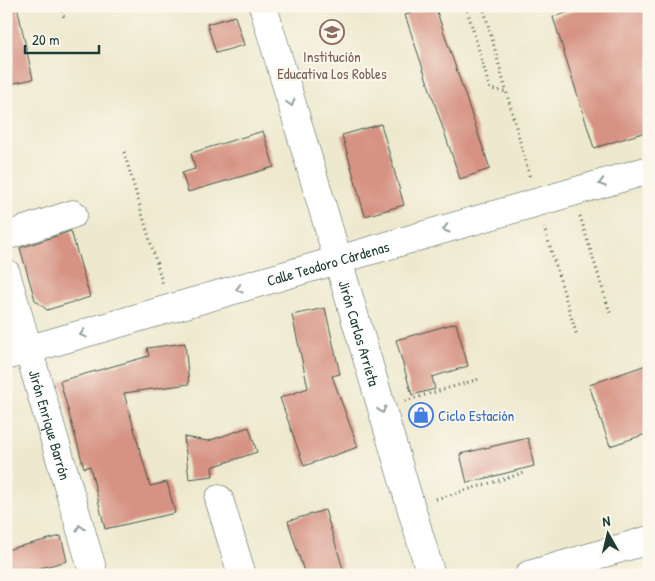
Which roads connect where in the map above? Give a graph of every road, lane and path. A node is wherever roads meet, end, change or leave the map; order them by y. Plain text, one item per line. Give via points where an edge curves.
1 (61, 6) edge
2 (263, 6) edge
3 (466, 6) edge
4 (483, 6) edge
5 (64, 18) dead end
6 (506, 92) junction
7 (124, 152) dead end
8 (649, 170) edge
9 (573, 192) junction
10 (537, 202) junction
11 (74, 214) dead end
12 (6, 236) edge
13 (338, 260) junction
14 (6, 273) edge
15 (169, 309) junction
16 (611, 316) dead end
17 (577, 336) dead end
18 (17, 353) edge
19 (479, 379) dead end
20 (382, 408) junction
21 (524, 472) dead end
22 (219, 498) dead end
23 (411, 506) junction
24 (649, 540) edge
25 (94, 575) edge
26 (242, 575) edge
27 (431, 575) edge
28 (529, 575) edge

1 - 5 path
2 -> 13 street, Jirón Carlos Arrieta
3 - 6 path via 490,89
4 - 6 path
6 - 10 path
7 - 15 path
8 -> 9 street, Calle Teodoro Cárdenas
9 - 10 street, Calle Teodoro Cárdenas
9 - 16 path
10 -> 13 street, Calle Teodoro Cárdenas
10 - 17 path
11 - 12 street
13 -> 15 street, Calle Teodoro Cárdenas
13 - 20 street, Jirón Carlos Arrieta
14 - 18 street, Jirón Enrique Barrón
15 -> 18 street, Calle Teodoro Cárdenas
25 -> 18 street, Jirón Enrique Barrón
19 - 20 path
20 -> 23 street, Jirón Carlos Arrieta
21 - 23 path
22 - 26 street
23 - 27 street, Jirón Carlos Arrieta
24 - 28 street

